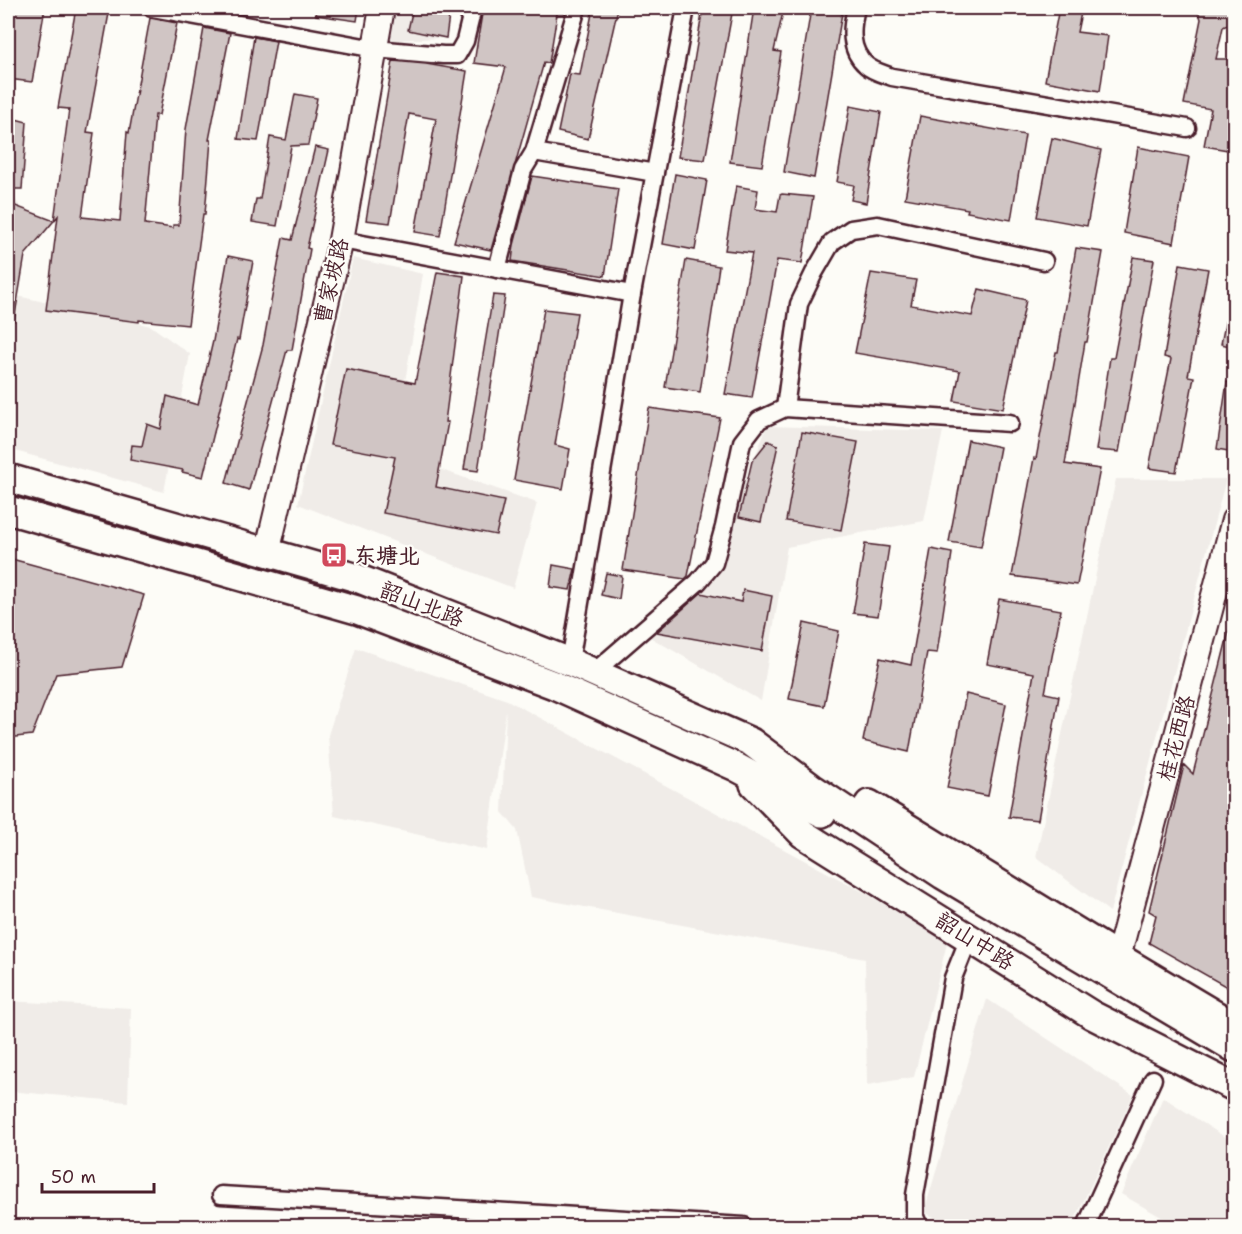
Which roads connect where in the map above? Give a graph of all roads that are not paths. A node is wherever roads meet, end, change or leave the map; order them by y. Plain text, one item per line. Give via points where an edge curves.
1 (152, 8) edge
2 (382, 8) edge
3 (473, 8) edge
4 (577, 8) edge
5 (686, 8) edge
6 (856, 8) edge
7 (375, 49) junction
8 (1187, 128) dead end
9 (534, 152) junction
10 (655, 173) junction
11 (341, 240) junction
12 (1044, 261) dead end
13 (497, 269) junction
14 (632, 294) junction
15 (785, 408) junction
16 (1010, 423) dead end
17 (8, 478) edge
18 (8, 510) edge
19 (1234, 520) edge
20 (267, 552) junction
21 (581, 667) junction
22 (751, 742) junction
23 (736, 766) junction
24 (807, 794) junction
25 (969, 938) junction
26 (1118, 957) junction
27 (1234, 1026) edge
28 (1234, 1048) edge
29 (1234, 1060) edge
30 (1153, 1079) dead end
31 (1234, 1087) edge
32 (221, 1195) dead end
33 (744, 1227) edge
34 (919, 1227) edge
35 (1086, 1227) edge

1 - 7 street
2 - 7 street, 曹家坡路
3 - 7 street via 465,41 457,55
4 - 9 street
5 - 10 street
6 - 8 street via 852,25 854,50 867,66 892,77
7 - 11 street, 曹家坡路
9 - 10 street
9 - 13 street via 523,170
10 - 14 street
11 - 13 street
11 - 20 street, 曹家坡路
12 - 15 street via 878,225 851,229 832,242 799,304
13 - 14 street
14 - 21 street
15 - 16 street
15 - 21 street via 759,420 742,442 714,563 698,582
17 - 20 main road, 韶山北路
18 - 23 main road, 韶山北路 via 357,610 554,685
19 - 26 street, 桂花西路
20 - 21 main road, 韶山北路 via 357,578
21 - 22 main road, 韶山北路
22 - 24 main road, 韶山北路
22 - 26 main road via 792,758 828,779
23 - 24 main road, 韶山北路
23 - 25 main road, 韶山中路 via 803,834
24 - 28 main road, 韶山中路
24 - 29 main road, 韶山中路 via 938,884
25 - 31 main road, 韶山中路 via 1092,1015
25 - 34 street via 953,978 915,1195
26 - 27 main road
30 - 35 street
32 - 33 street

